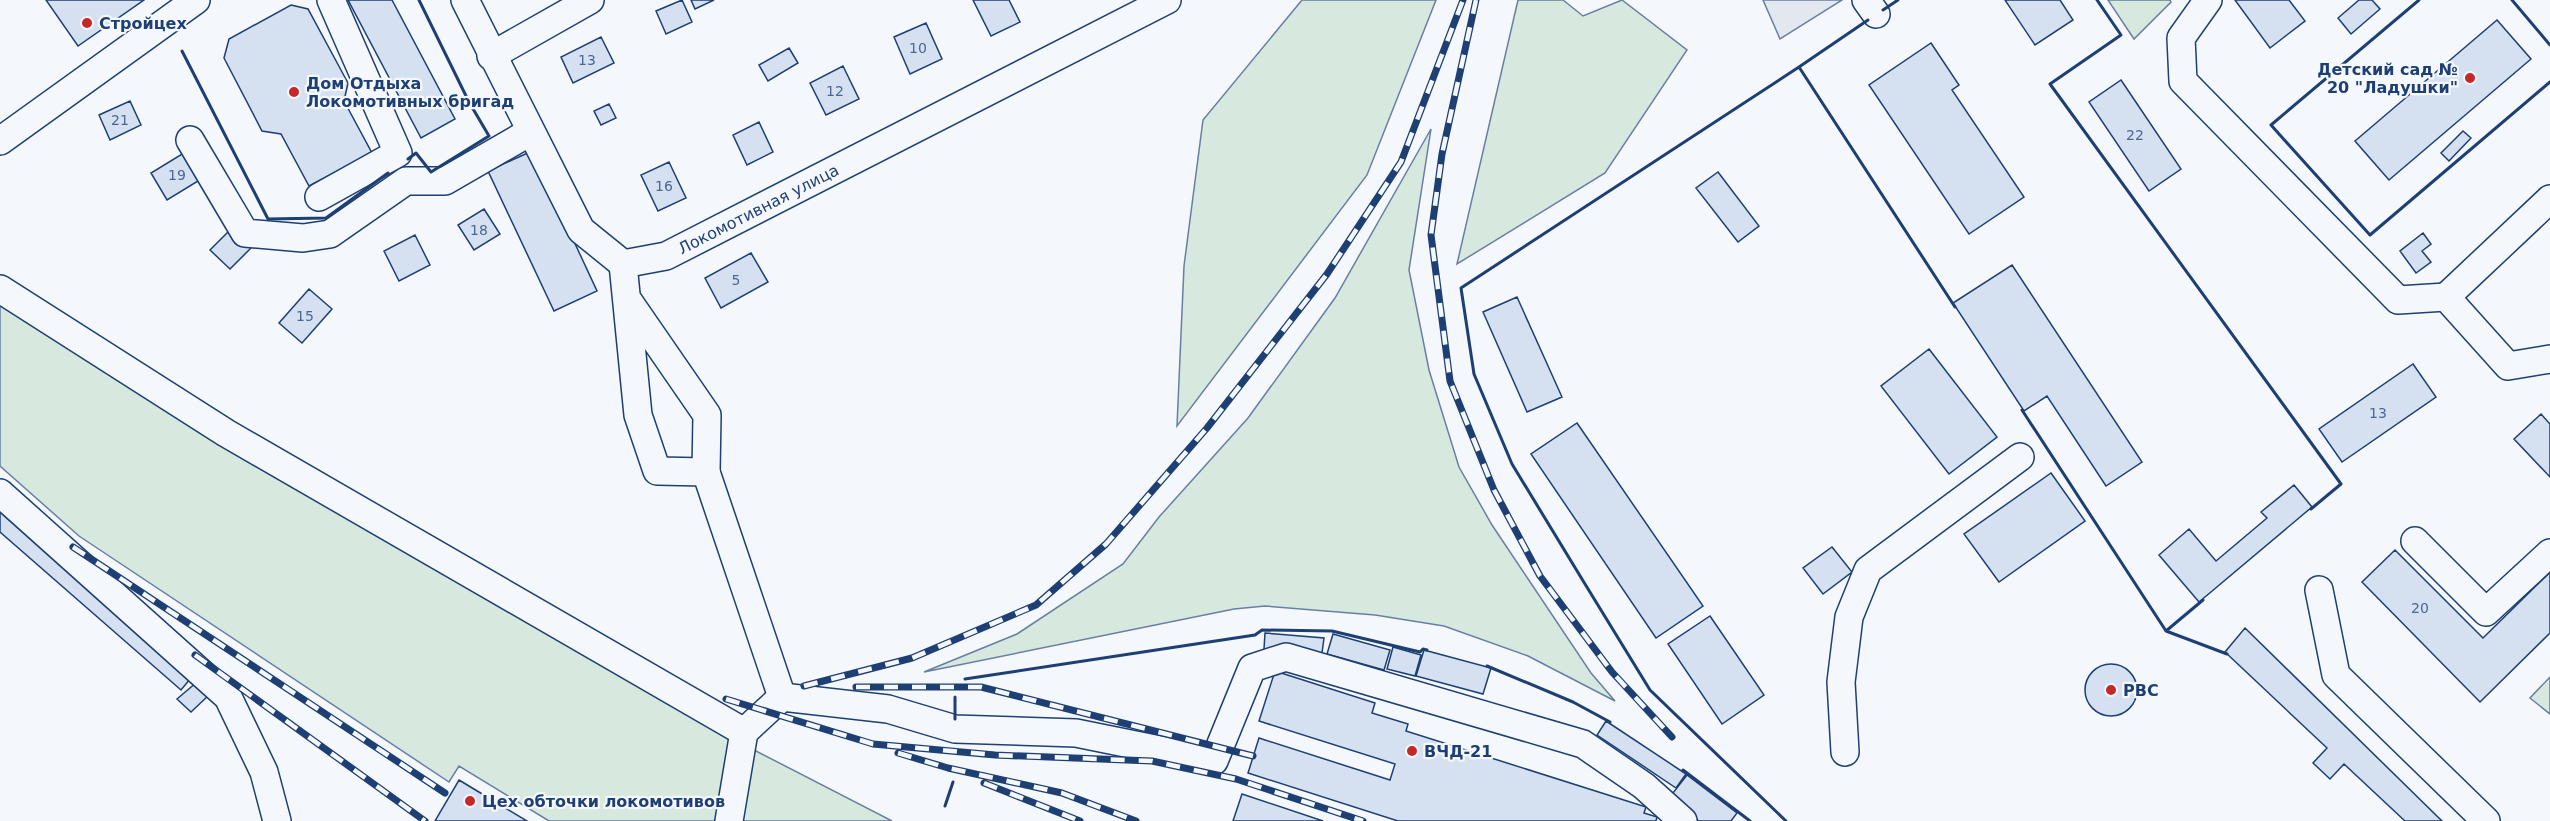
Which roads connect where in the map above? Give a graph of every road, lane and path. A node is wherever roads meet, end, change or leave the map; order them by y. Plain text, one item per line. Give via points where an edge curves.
1 (196, 0) edge
2 (331, 0) edge
3 (465, 0) edge
4 (590, 0) edge
5 (1167, 0) edge
6 (2208, 0) edge
7 (491, 56) junction
8 (530, 132) junction
9 (190, 140) dead end
10 (0, 141) edge
11 (319, 197) dead end
12 (2550, 199) edge
13 (623, 264) junction
14 (0, 289) edge
15 (2446, 297) junction
16 (627, 299) junction
17 (2550, 359) edge
18 (2020, 457) dead end
19 (706, 472) junction
20 (0, 493) edge
21 (2415, 541) dead end
22 (2550, 553) edge
23 (2319, 590) dead end
24 (782, 698) junction
25 (744, 732) junction
26 (1845, 752) dead end
27 (277, 821) edge
28 (729, 821) edge
29 (1683, 821) edge
30 (2486, 821) edge

1 - 10 street
2 - 11 street via 398,153
3 - 7 street
4 - 7 street
5 - 13 street, Локомотивная улица via 666,256
6 - 15 street via 2181,38 2183,81 2398,300
7 - 8 street
8 - 9 street via 445,181 406,181 330,234 303,238 245,233
8 - 13 street via 580,230
12 - 15 street
13 - 16 street
14 - 25 street via 226,433
15 - 17 street via 2508,366
16 - 19 street via 707,415
16 - 19 street via 638,415 657,471
18 - 26 street via 1868,570 1849,617 1841,682
19 - 24 street
20 - 27 street via 228,697 264,772
21 - 22 street via 2486,612
23 - 30 street via 2336,675
24 - 25 street
24 - 29 street via 888,710 955,729 1076,733 1214,761 1252,668 1286,657 1583,744 1644,786
25 - 28 street

